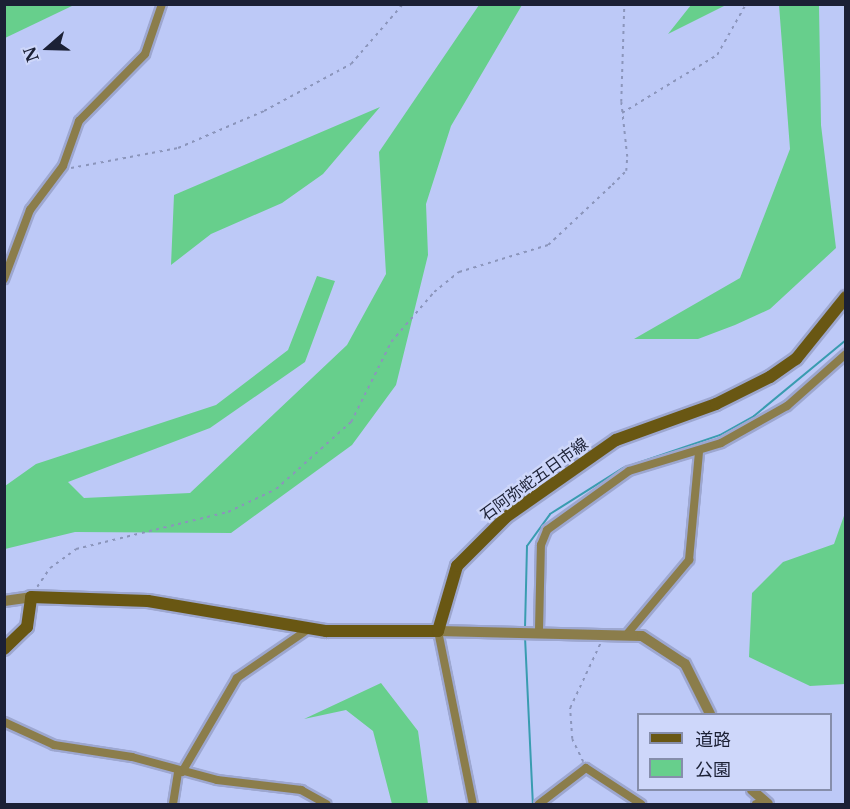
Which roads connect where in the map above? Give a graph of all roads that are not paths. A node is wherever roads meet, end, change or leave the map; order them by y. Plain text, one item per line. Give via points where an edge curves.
1 (162, 4) edge
2 (4, 279) edge
3 (846, 297) edge
4 (846, 354) edge
5 (699, 452) junction
6 (31, 597) junction
7 (4, 601) edge
8 (310, 628) junction
9 (539, 630) junction
10 (438, 632) junction
11 (627, 634) junction
12 (4, 649) edge
13 (709, 713) edge
14 (4, 722) edge
15 (180, 772) junction
16 (753, 791) edge
17 (174, 804) edge
18 (326, 804) edge
19 (473, 804) edge
20 (539, 804) edge
21 (641, 804) edge
22 (763, 804) edge

1 - 2 street via 145,54 85,111 59,172 30,210
3 - 10 main road, 石阿弥蛇五日市線 via 796,359 770,377 716,404 616,440 506,517 457,567
4 - 5 street via 787,406
5 - 9 street via 629,471 547,531 541,545
5 - 11 street via 689,560
6 - 7 street
6 - 8 main road via 148,601
6 - 12 main road via 27,627
8 - 10 main road
8 - 15 street via 237,678
9 - 10 street
9 - 11 street
10 - 19 street
11 - 13 street via 665,646 679,658
14 - 15 street via 54,745
15 - 17 street
15 - 18 street via 301,790
16 - 22 street
20 - 21 street via 586,768

